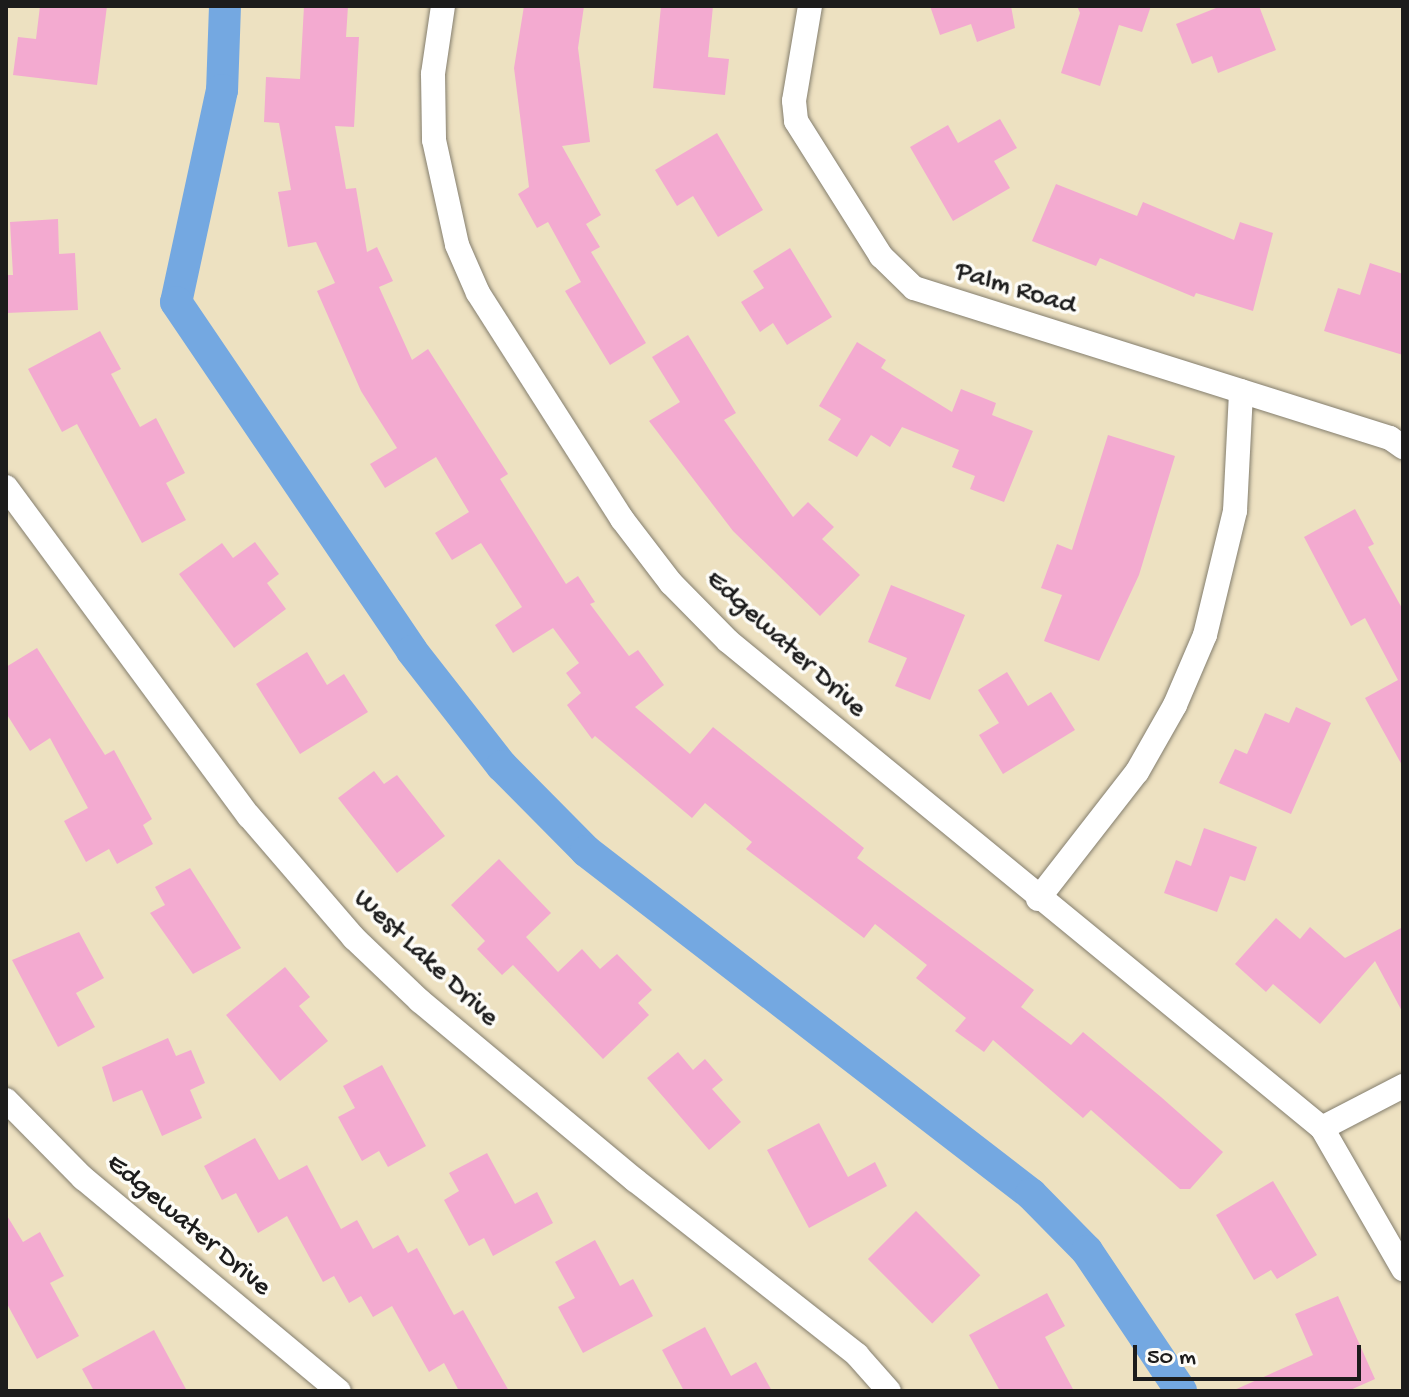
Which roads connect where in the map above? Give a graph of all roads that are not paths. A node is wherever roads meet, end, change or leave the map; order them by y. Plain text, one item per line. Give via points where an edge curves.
1 (443, 6) edge
2 (810, 6) edge
3 (1241, 391) junction
4 (1403, 447) edge
5 (6, 487) edge
6 (1038, 899) junction
7 (1403, 1086) edge
8 (6, 1100) edge
9 (1322, 1128) junction
10 (1403, 1269) edge
11 (339, 1391) edge
12 (889, 1391) edge

1 - 6 street, Edgewater Drive via 433,74 434,140 457,245 478,293 622,519 671,583 728,641
2 - 3 street, Palm Road via 794,101 796,121 896,274 935,296
3 - 4 street, Palm Road via 1390,438
3 - 6 street via 1235,511 1205,635 1175,705 1137,772
5 - 12 street, West Lake Drive via 249,816 354,938 420,1001 599,1150 857,1355
6 - 9 street, Edgewater Drive
7 - 9 street
8 - 11 street, Edgewater Drive via 83,1178
9 - 10 street

